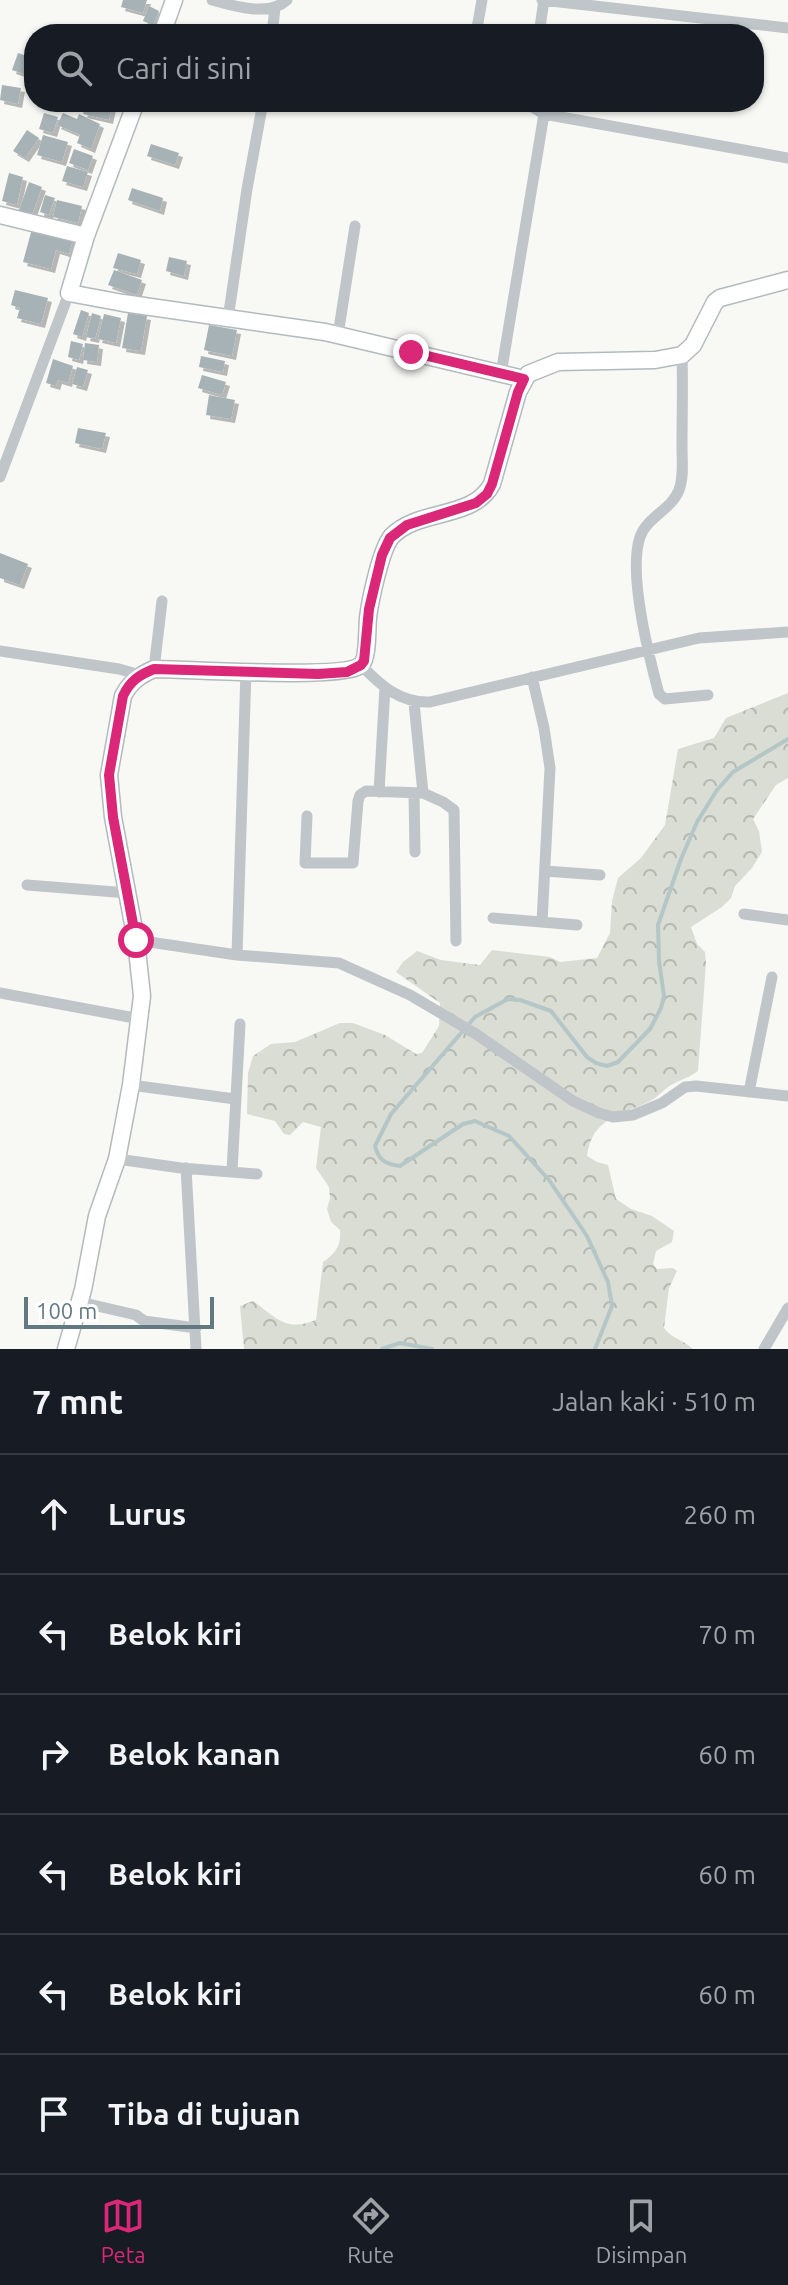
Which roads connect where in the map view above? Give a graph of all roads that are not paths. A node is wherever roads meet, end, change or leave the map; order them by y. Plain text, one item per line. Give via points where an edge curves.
1 (174, 0) edge
2 (212, 0) edge
3 (287, 0) edge
4 (482, 0) edge
5 (544, 0) edge
6 (275, 8) junction
7 (166, 24) edge
8 (273, 24) edge
9 (478, 24) edge
10 (540, 24) edge
11 (753, 24) edge
12 (764, 25) edge
13 (788, 28) edge
14 (132, 112) edge
15 (261, 112) edge
16 (541, 112) edge
17 (544, 114) junction
18 (788, 158) edge
19 (0, 215) edge
20 (355, 226) dead end
21 (86, 236) junction
22 (788, 280) edge
23 (69, 293) junction
24 (228, 319) junction
25 (338, 335) junction
26 (682, 355) junction
27 (501, 374) junction
28 (524, 379) junction
29 (0, 477) edge
30 (162, 601) dead end
31 (788, 632) edge
32 (646, 649) junction
33 (0, 651) edge
34 (361, 665) junction
35 (246, 671) junction
36 (147, 672) junction
37 (532, 677) junction
38 (385, 687) junction
39 (708, 695) dead end
40 (414, 703) junction
41 (379, 792) junction
42 (419, 793) junction
43 (307, 816) dead end
44 (415, 852) dead end
45 (545, 871) junction
46 (600, 875) dead end
47 (27, 885) dead end
48 (128, 893) junction
49 (744, 914) dead end
50 (493, 918) dead end
51 (788, 920) edge
52 (542, 922) junction
53 (577, 925) dead end
54 (136, 940) junction
55 (456, 941) dead end
56 (237, 955) junction
57 (772, 977) dead end
58 (0, 993) edge
59 (140, 1019) junction
60 (240, 1024) dead end
61 (131, 1085) junction
62 (749, 1092) junction
63 (788, 1096) edge
64 (235, 1099) junction
65 (117, 1159) junction
66 (186, 1168) junction
67 (232, 1171) junction
68 (257, 1174) dead end
69 (80, 1302) junction
70 (788, 1308) edge
71 (196, 1328) junction
72 (66, 1349) edge
73 (196, 1349) edge
74 (764, 1349) edge

1 - 7 main road
2 - 6 street
3 - 6 street
4 - 9 street
5 - 10 street
5 - 11 street
6 - 8 street
12 - 13 street
14 - 21 main road
15 - 24 street
16 - 17 street
17 - 18 street
17 - 27 street
19 - 21 main road
20 - 25 street
21 - 23 main road
22 - 26 main road via 720,298
23 - 24 main road
23 - 29 street
24 - 25 main road
25 - 27 main road
26 - 28 main road via 558,362
26 - 32 street via 679,491 647,524 636,566
27 - 28 main road
28 - 34 main road via 487,494 476,503 407,525 390,538 369,609
30 - 36 street
31 - 32 street via 699,638
32 - 37 street
32 - 39 street via 662,697
33 - 36 street
34 - 35 main road via 318,674
34 - 38 street
35 - 36 main road
35 - 56 street
36 - 48 main road via 123,696 109,775
37 - 40 street
37 - 45 street via 550,768
38 - 40 street
38 - 41 street
40 - 42 street
41 - 42 street
41 - 43 street via 360,795 353,863 305,863
42 - 44 street
42 - 55 street via 454,810
45 - 46 street
45 - 52 street
47 - 48 street
48 - 54 main road
49 - 51 street
50 - 52 street
52 - 53 street
54 - 56 street
54 - 59 main road
56 - 62 street via 339,963 448,1016 573,1101 613,1117 662,1103 685,1087
57 - 62 street
58 - 59 street
59 - 61 main road
60 - 64 street
61 - 64 street
61 - 65 main road
62 - 63 street
64 - 67 street
65 - 66 street
65 - 69 main road via 97,1216
66 - 67 street
66 - 71 street
67 - 68 street
69 - 71 street via 144,1321
69 - 72 main road
70 - 74 street
71 - 73 street

